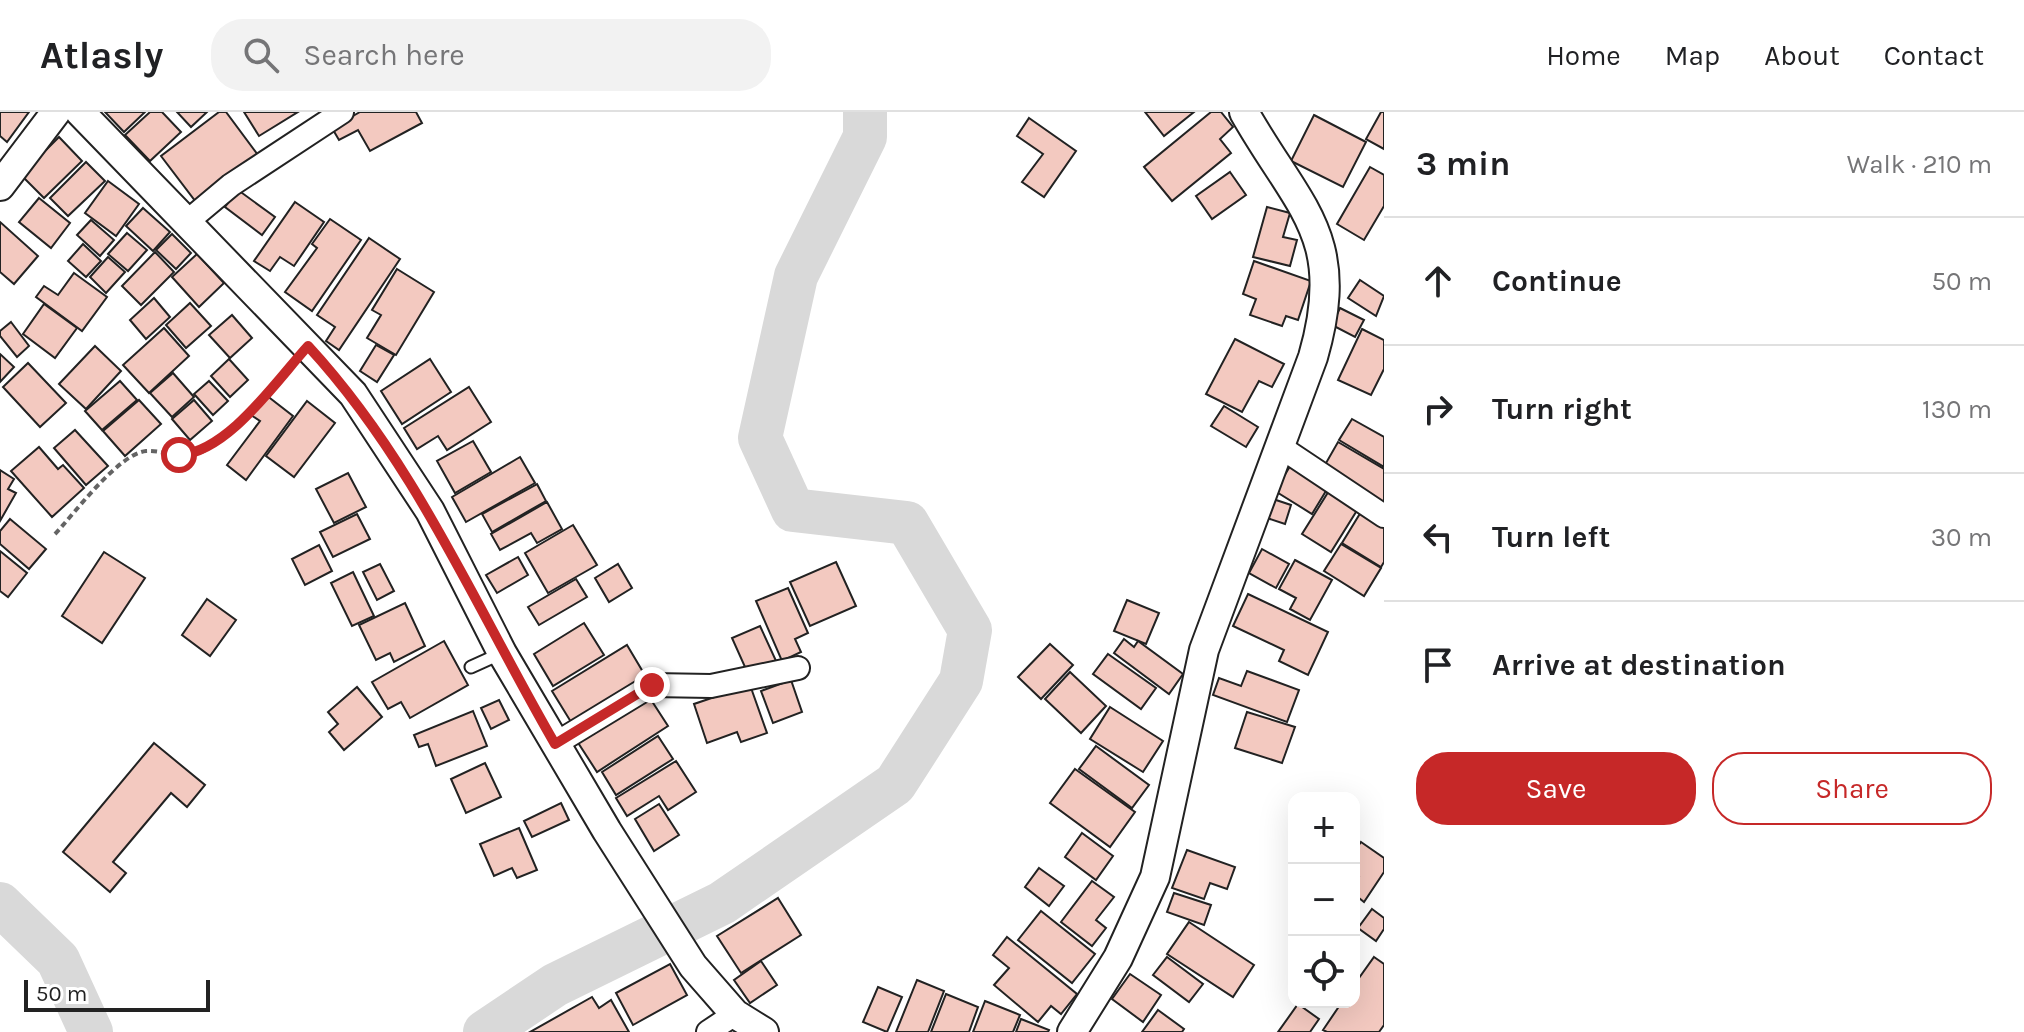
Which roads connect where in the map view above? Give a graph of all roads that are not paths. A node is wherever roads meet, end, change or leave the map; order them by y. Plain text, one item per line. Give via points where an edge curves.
1 (56, 112) edge
2 (80, 112) edge
3 (342, 112) edge
4 (1244, 112) edge
5 (0, 186) edge
6 (188, 221) junction
7 (1279, 446) junction
8 (1384, 516) edge
9 (502, 653) junction
10 (471, 667) dead end
11 (798, 668) dead end
12 (555, 744) junction
13 (735, 1014) junction
14 (708, 1032) edge
15 (764, 1032) edge
16 (1072, 1032) edge

1 - 5 street
2 - 6 street
3 - 6 street via 231,185
4 - 7 street via 1301,201 1317,233 1326,270 1326,313
6 - 9 street via 353,394 430,511
7 - 8 street
7 - 16 street via 1204,650 1155,877 1118,958
9 - 10 lane
9 - 12 street
11 - 12 street via 711,686 652,685
12 - 13 street via 693,966
13 - 14 street
13 - 15 street

